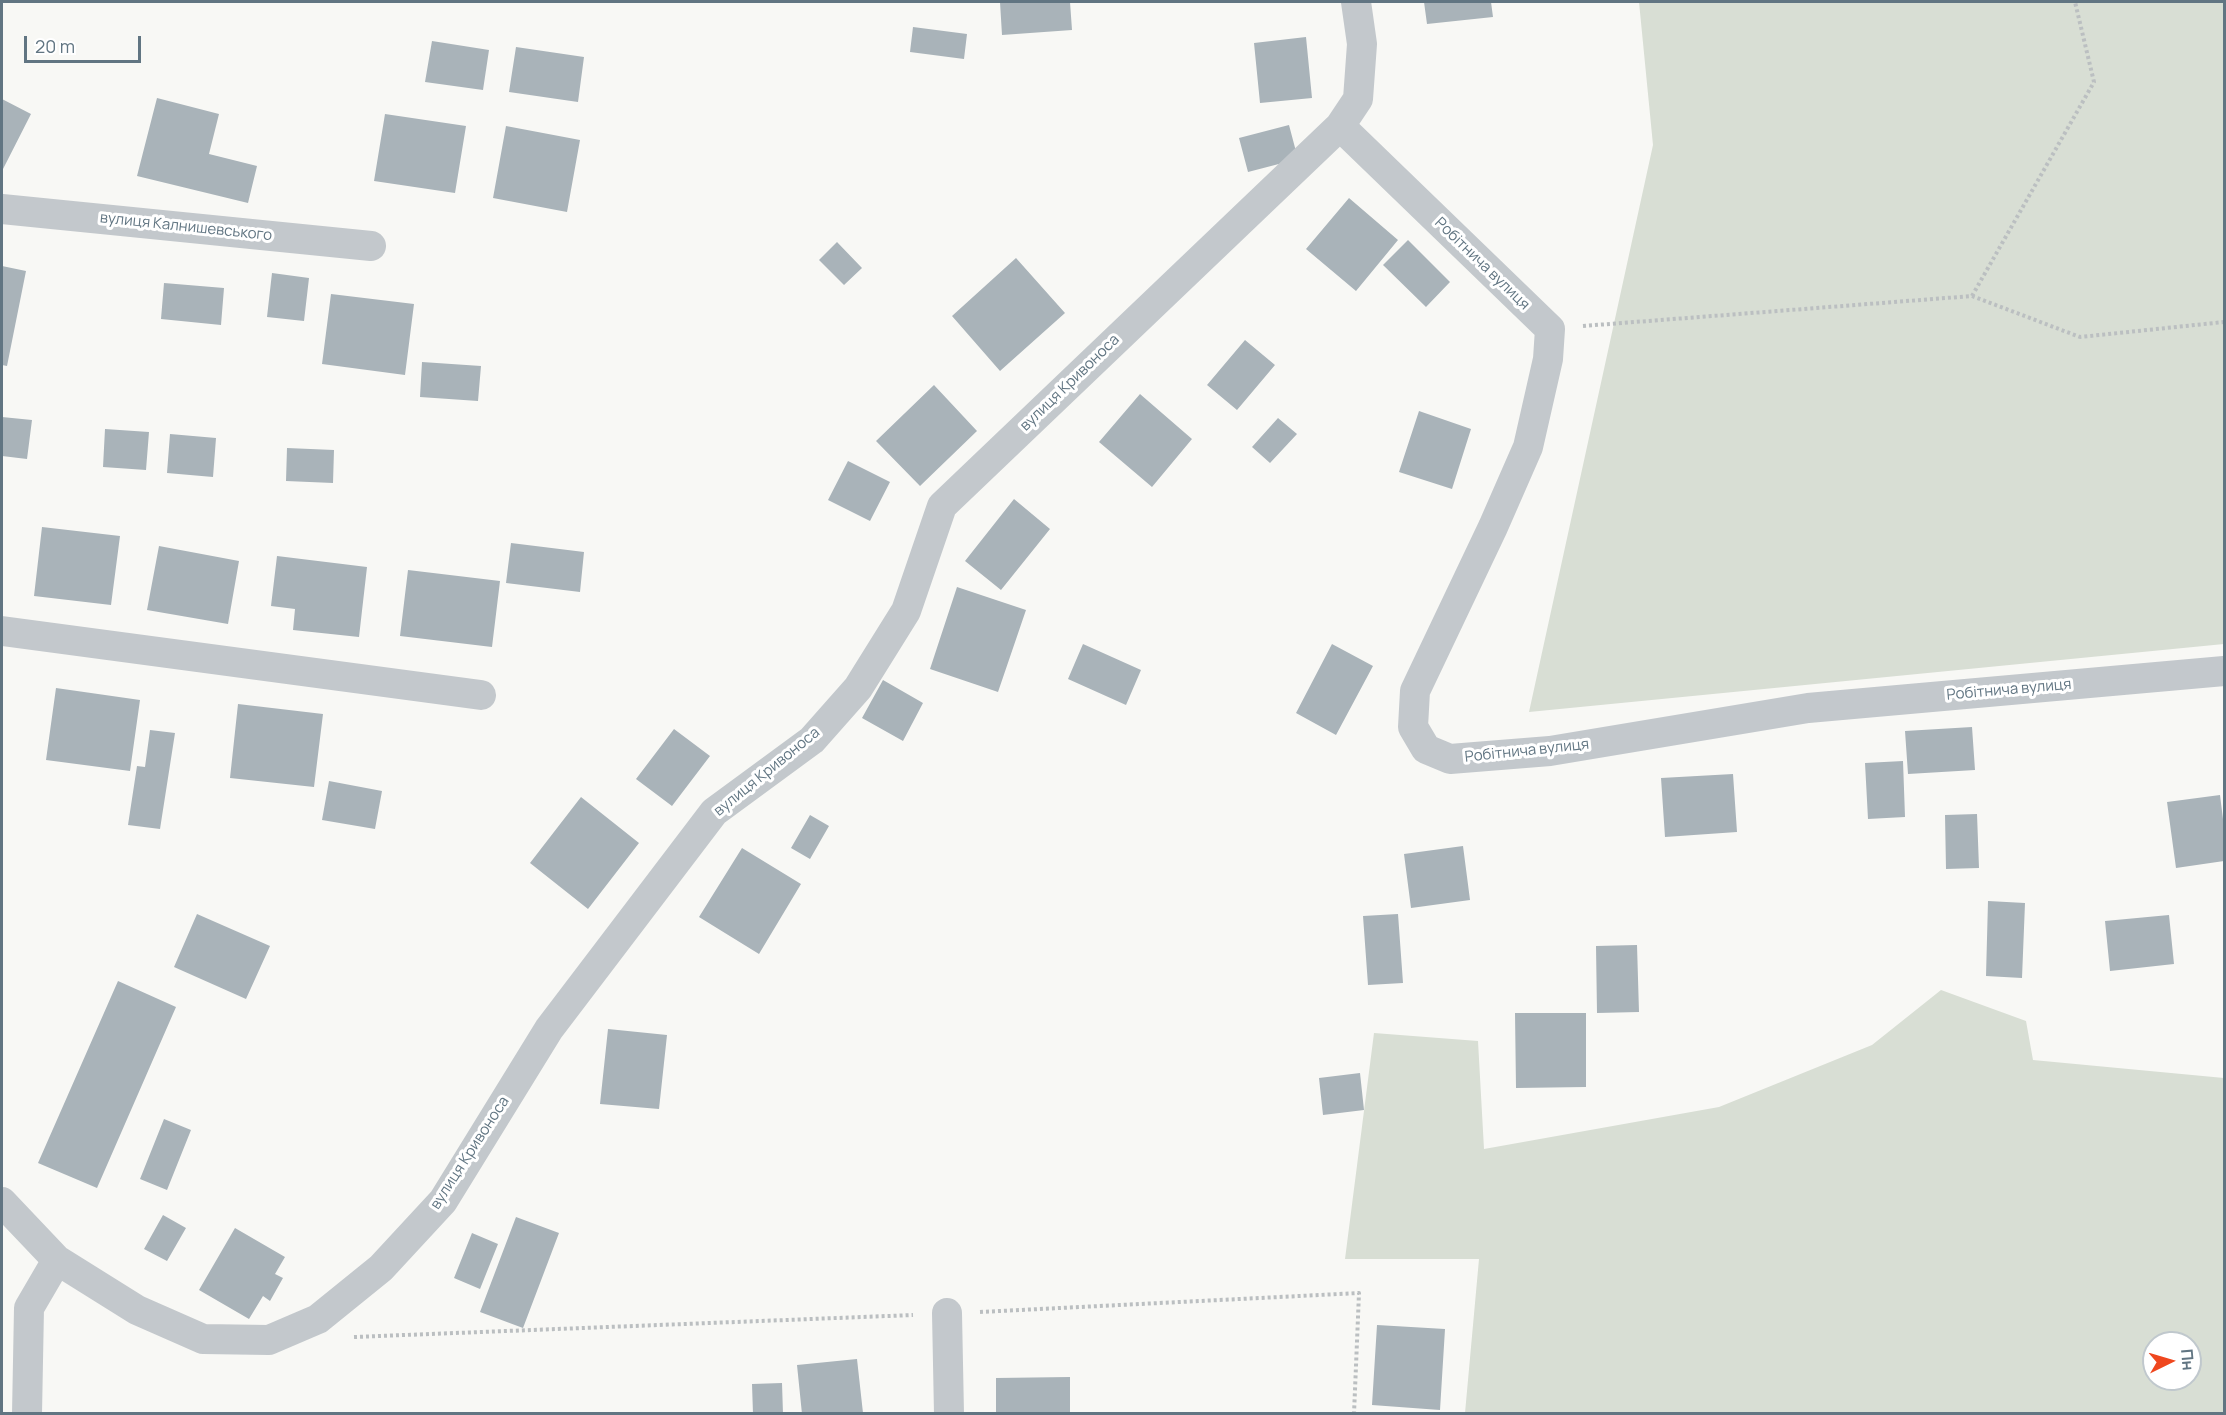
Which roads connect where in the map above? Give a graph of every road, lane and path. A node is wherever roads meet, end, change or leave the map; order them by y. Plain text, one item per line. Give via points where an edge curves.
1 (1356, 2) edge
2 (2075, 2) edge
3 (1340, 126) junction
4 (2, 209) edge
5 (371, 246) dead end
6 (1972, 296) junction
7 (2224, 322) edge
8 (1550, 329) junction
9 (2, 631) edge
10 (2224, 671) edge
11 (481, 695) dead end
12 (2, 1202) edge
13 (57, 1260) junction
14 (947, 1313) junction
15 (352, 1337) dead end
16 (27, 1413) edge
17 (949, 1413) edge
18 (1354, 1413) edge

1 - 3 street, вулиця Кривоноса via 1362,44 1358,99
2 - 6 path via 2094,82
3 - 8 street, Робітнича вулиця
3 - 13 street, вулиця Кривоноса via 942,506 906,611 858,688 812,740 714,812 549,1029 443,1201 381,1268 318,1319 269,1340 203,1339 137,1310
4 - 5 street, вулиця Калнишевського
6 - 7 path via 2080,337
6 - 8 path
8 - 10 street, Робітнича вулиця via 1548,359 1528,447 1415,691 1413,727 1426,749 1450,759 1550,751 1808,708
9 - 11 street
12 - 13 street, вулиця Кривоноса
13 - 16 street via 29,1308
14 - 15 path
14 - 17 street
14 - 18 path via 1359,1293

